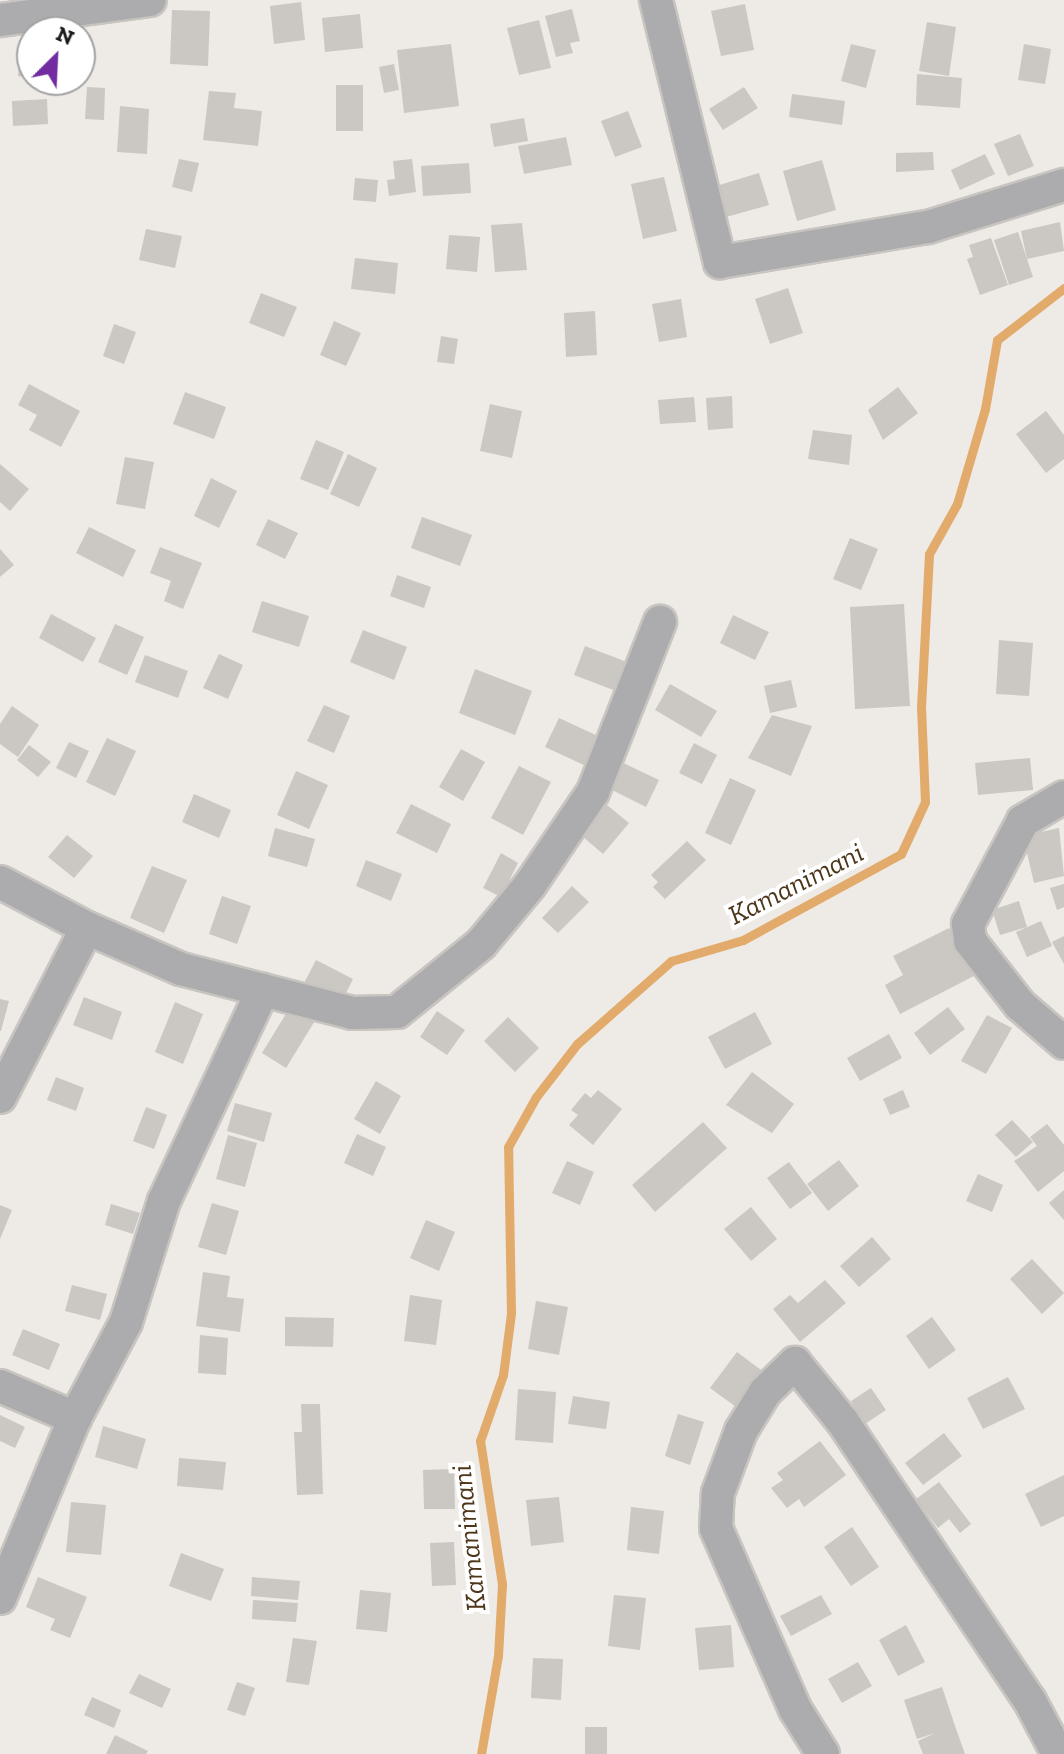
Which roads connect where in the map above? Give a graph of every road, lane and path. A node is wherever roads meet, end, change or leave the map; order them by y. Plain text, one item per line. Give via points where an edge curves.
1 (150, 0) edge
2 (656, 0) edge
3 (0, 20) edge
4 (1064, 185) edge
5 (660, 622) dead end
6 (1064, 797) edge
7 (0, 882) edge
8 (87, 928) junction
9 (263, 990) junction
10 (1064, 1043) edge
11 (0, 1097) edge
12 (0, 1386) edge
13 (75, 1418) junction
14 (0, 1598) edge
15 (823, 1754) edge
16 (1058, 1754) edge

1 - 3 street
2 - 4 street via 720,262 928,227
5 - 9 street via 593,792 530,885 481,944 397,1012 352,1013
6 - 10 street via 1023,821 968,924 970,941 1020,1005
7 - 8 street
8 - 9 street via 181,969
8 - 11 street
9 - 13 street via 164,1201 126,1322
12 - 13 street
13 - 14 street
15 - 16 street via 795,1709 716,1528 718,1493 741,1431 765,1392 795,1363 843,1422 1030,1701

